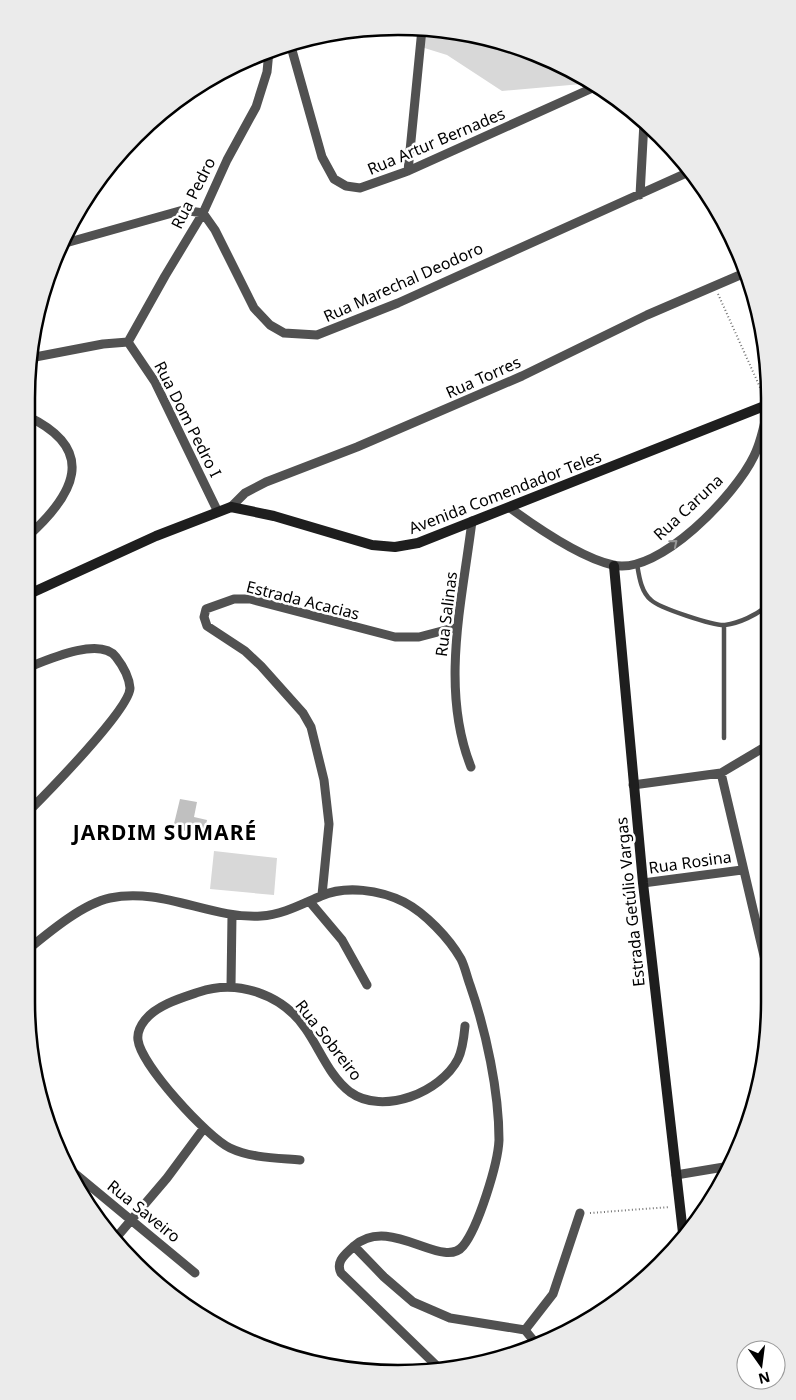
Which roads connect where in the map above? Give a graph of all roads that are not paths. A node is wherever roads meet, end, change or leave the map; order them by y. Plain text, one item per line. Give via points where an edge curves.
1 (421, 36) edge
2 (292, 51) edge
3 (269, 59) edge
4 (589, 90) edge
5 (644, 131) edge
6 (408, 171) junction
7 (684, 175) edge
8 (640, 195) junction
9 (203, 213) junction
10 (70, 242) edge
11 (740, 275) edge
12 (128, 342) junction
13 (38, 357) edge
14 (761, 406) edge
15 (35, 420) edge
16 (761, 437) edge
17 (231, 507) junction
18 (510, 508) junction
19 (217, 510) junction
20 (472, 522) junction
21 (35, 530) edge
22 (637, 564) junction
23 (614, 566) junction
24 (35, 591) edge
25 (761, 610) edge
26 (724, 625) junction
27 (457, 627) junction
28 (35, 665) edge
29 (724, 738) dead end
30 (761, 749) edge
31 (471, 767) dead end
32 (721, 773) junction
33 (633, 785) junction
34 (35, 805) edge
35 (742, 870) junction
36 (643, 883) junction
37 (322, 895) junction
38 (310, 902) junction
39 (232, 915) junction
40 (35, 945) edge
41 (761, 945) edge
42 (367, 985) dead end
43 (231, 986) junction
44 (465, 1026) dead end
45 (204, 1128) junction
46 (300, 1160) dead end
47 (722, 1167) edge
48 (676, 1174) junction
49 (81, 1179) edge
50 (580, 1214) road end
51 (131, 1221) junction
52 (682, 1227) edge
53 (119, 1234) edge
54 (354, 1246) junction
55 (196, 1273) dead end
56 (525, 1330) junction
57 (532, 1339) edge
58 (434, 1363) edge

1 - 6 street
2 - 6 street, Rua Artur Bernades via 322,158 334,179 346,186 360,188
3 - 9 street, Rua Pedro via 256,107
4 - 6 street, Rua Artur Bernades
5 - 8 street
7 - 8 street, Rua Marechal Deodoro
8 - 9 street, Rua Marechal Deodoro via 398,303 317,335 284,333 270,325 254,308 215,230
9 - 10 street via 183,210
9 - 12 street, Rua Pedro
11 - 17 street, Rua Torres via 514,380 266,482 245,493
12 - 13 street
12 - 19 street, Rua Dom Pedro I via 155,382
14 - 18 main road, Avenida Comendador Teles
15 - 21 street via 54,431 68,448 73,474 65,496
22 -> 16 street, Rua Caruna via 669,548 725,497 754,457
17 - 19 main road, Avenida Comendador Teles
17 - 20 main road, Avenida Comendador Teles via 274,516 372,546 418,543
18 - 20 main road, Avenida Comendador Teles
18 - 23 street, Rua Caruna via 533,525
19 - 24 main road, Avenida Comendador Teles
20 - 27 street, Rua Salinas
22 - 23 street, Rua Caruna
22 - 26 lane via 640,583 650,600 675,612
23 - 33 main road, Estrada Getúlio Vargas
25 - 26 lane via 743,620
26 - 29 lane
27 - 31 street, Rua Salinas via 458,712 463,748
27 - 37 street, Estrada Acacias via 419,637 400,638 250,599 234,598 206,609 207,626 245,651 261,666 311,727 324,780 329,824
28 - 34 street via 76,650 102,648 113,652 120,661 130,689 122,706
30 - 32 street
32 - 33 street
32 - 35 street
33 - 36 main road, Estrada Getúlio Vargas
35 - 36 street, Rua Rosina
35 - 41 street
36 - 48 main road, Estrada Getúlio Vargas
37 - 38 street
37 - 54 street via 357,890 380,892 406,903 429,921 461,959 481,1017 499,1141 489,1186 463,1247 448,1253 395,1236 377,1234 363,1238
38 - 39 street via 262,916
38 - 42 street via 342,940
39 - 40 street via 174,900 109,898 89,906
39 - 43 street
43 - 44 street, Rua Sobreiro via 257,991 287,1008 305,1028 336,1079 352,1094 376,1101 416,1096 432,1088 449,1073 458,1059
43 - 45 street, Rua Sobreiro via 210,988 176,1000 147,1018 137,1039 152,1070
45 - 46 street via 230,1148 266,1158
45 - 51 street
47 - 48 street
48 - 52 main road, Estrada Getúlio Vargas
49 - 51 street, Rua Saveiro
50 - 56 street via 553,1294
51 - 53 street
51 - 55 street, Rua Saveiro
54 - 56 street via 413,1302 432,1312
54 - 58 street via 338,1265 341,1273
56 - 57 street

